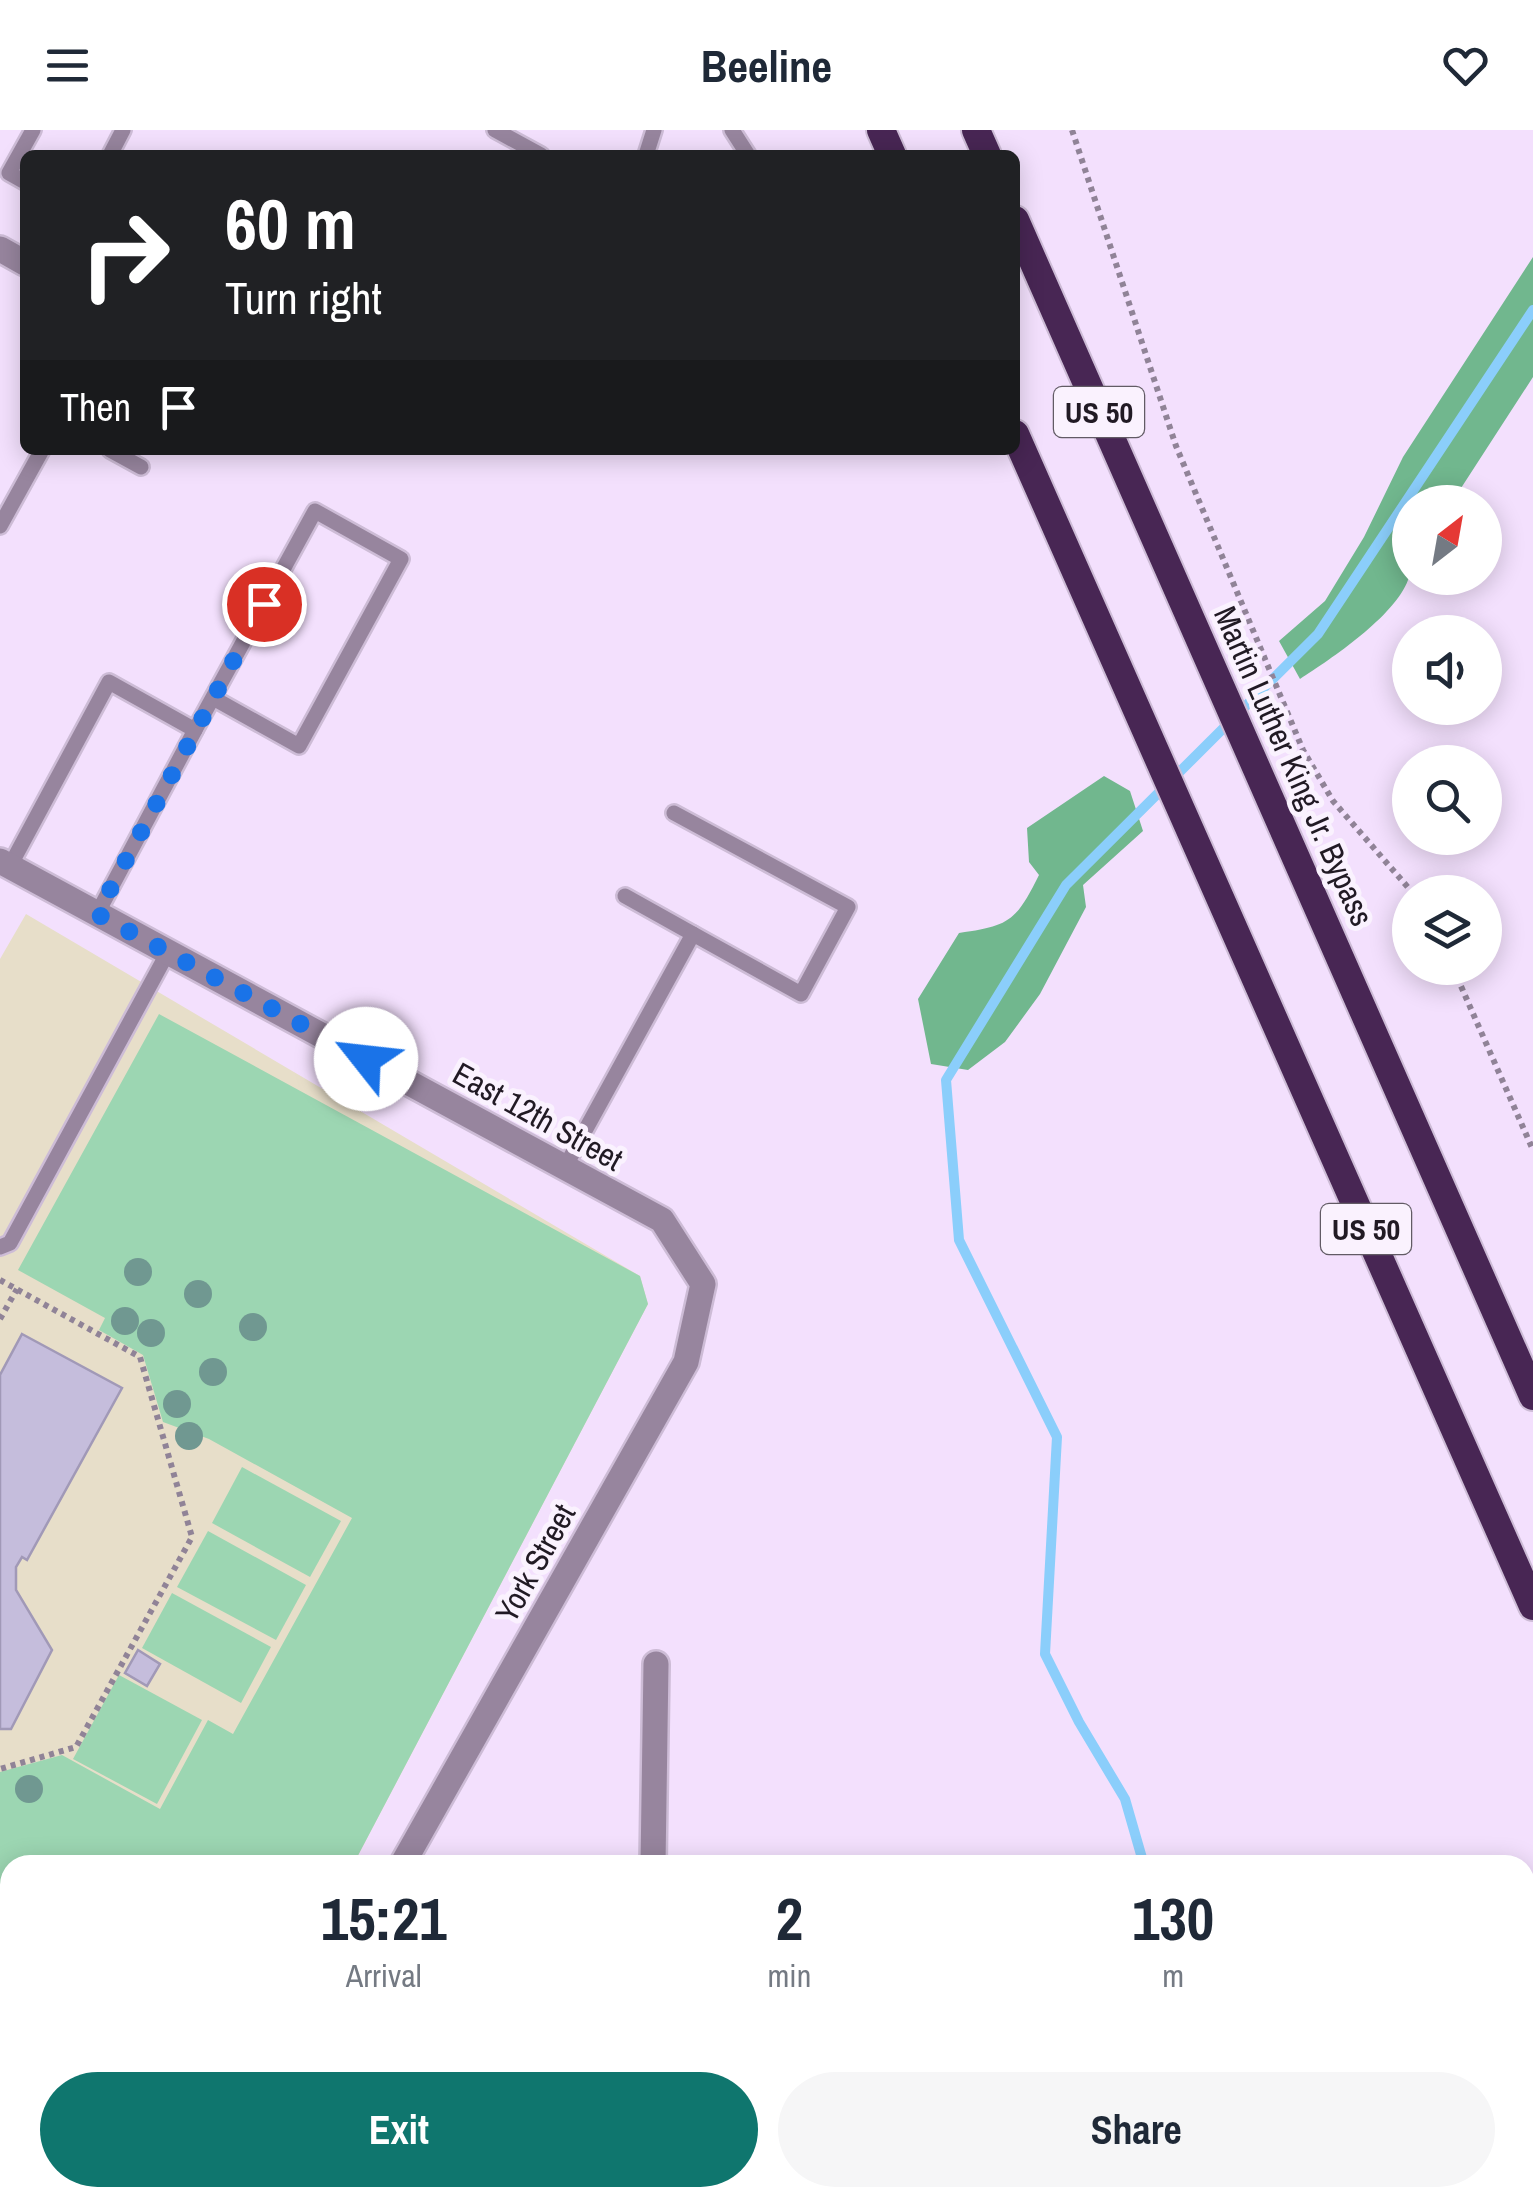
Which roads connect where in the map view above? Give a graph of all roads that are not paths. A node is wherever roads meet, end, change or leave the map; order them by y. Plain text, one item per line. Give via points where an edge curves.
1 (495, 130) edge
2 (532, 150) edge
3 (20, 153) edge
4 (20, 179) edge
5 (1020, 231) edge
6 (1020, 445) edge
7 (39, 455) edge
8 (119, 455) edge
9 (141, 468) dead end
10 (0, 526) edge
11 (213, 698) junction
12 (195, 730) junction
13 (674, 813) dead end
14 (3, 870) edge
15 (624, 896) dead end
16 (97, 914) junction
17 (693, 934) junction
18 (168, 952) junction
19 (565, 1167) junction
20 (0, 1247) edge
21 (704, 1284) joint
22 (1533, 1396) edge
23 (1533, 1606) edge
24 (656, 1664) dead end
25 (408, 1855) edge
26 (653, 1855) edge

1 - 2 lane
3 - 4 lane via 9,173
5 - 22 highway, Martin Luther King Jr. Bypass / US 50
6 - 23 highway, US 50
7 - 10 lane
8 - 9 lane
11 - 11 lane via 315,512 401,559 298,746
11 - 12 lane
12 - 14 lane via 109,682
12 - 16 lane
13 - 17 lane via 848,906 801,994
14 - 16 street, East 12th Street
15 - 17 lane
16 - 18 street, East 12th Street
17 - 19 lane
18 - 19 street, East 12th Street
18 - 20 lane via 10,1243
19 - 21 street, East 12th Street via 662,1220
21 - 25 street, York Street via 686,1362
24 - 26 street

